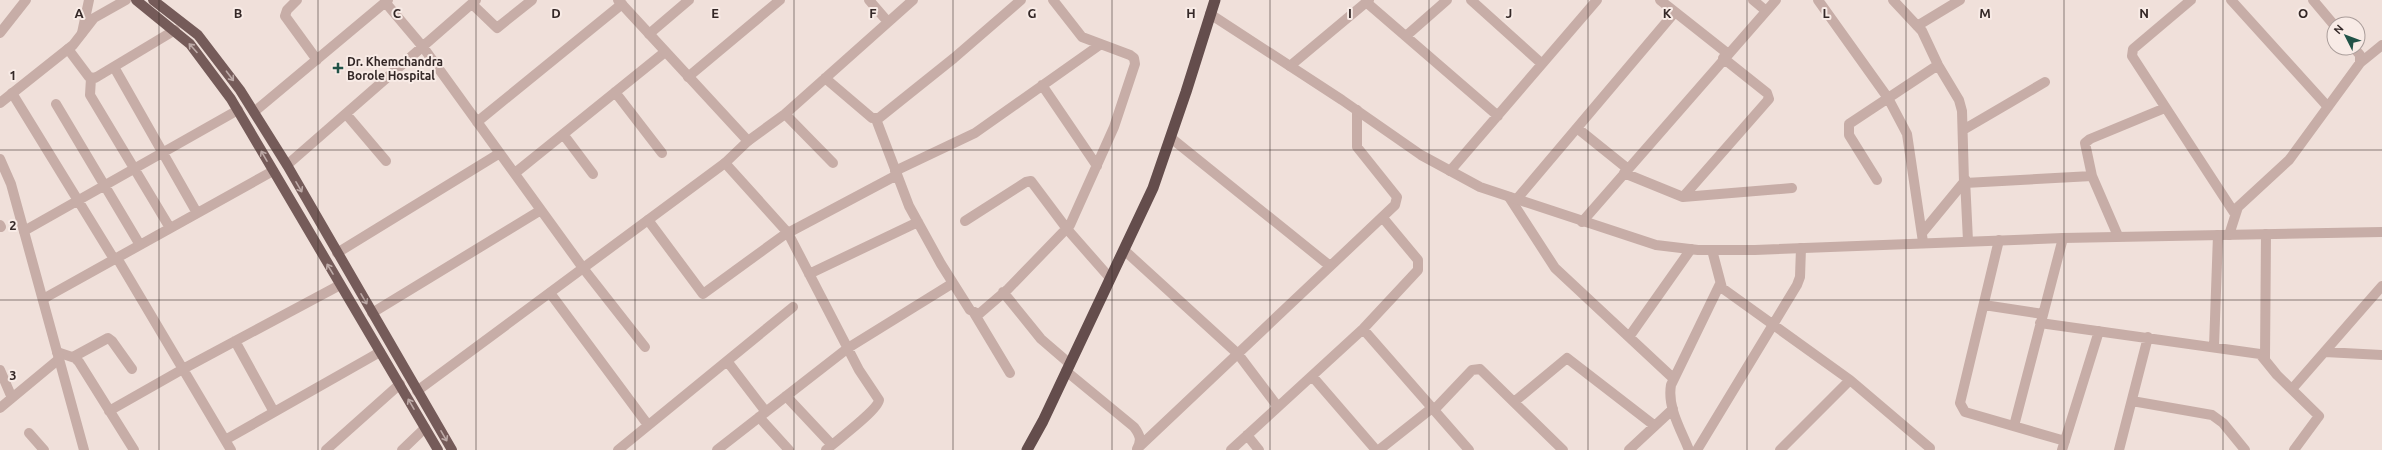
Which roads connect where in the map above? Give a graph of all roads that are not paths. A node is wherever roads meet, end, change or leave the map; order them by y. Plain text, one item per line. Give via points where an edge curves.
1 (26, 0) edge
2 (89, 0) edge
3 (126, 0) edge
4 (136, 0) edge
5 (153, 0) edge
6 (297, 0) edge
7 (532, 0) edge
8 (689, 0) edge
9 (780, 0) edge
10 (869, 0) edge
11 (913, 0) edge
12 (1021, 0) edge
13 (1053, 0) edge
14 (1215, 0) edge
15 (1447, 0) edge
16 (1471, 0) edge
17 (1597, 0) edge
18 (1660, 0) edge
19 (1753, 0) edge
20 (1776, 0) edge
21 (1818, 0) edge
22 (1893, 0) edge
23 (1960, 0) edge
24 (2191, 0) edge
25 (2231, 0) edge
26 (2313, 0) edge
27 (387, 1) edge
28 (1367, 1) edge
29 (474, 2) edge
30 (620, 2) edge
31 (1765, 10) junction
32 (1675, 12) junction
33 (1210, 14) junction
34 (2327, 16) edge
35 (888, 22) junction
36 (1917, 26) junction
37 (175, 30) junction
38 (0, 33) edge
39 (82, 33) junction
40 (649, 34) junction
41 (1406, 36) junction
42 (1101, 44) junction
43 (2382, 45) edge
44 (423, 47) junction
45 (68, 49) junction
46 (660, 56) junction
47 (1725, 56) junction
48 (2360, 56) edge
49 (317, 60) junction
50 (2360, 63) junction
51 (1542, 64) junction
52 (1938, 65) junction
53 (1290, 66) junction
54 (114, 67) junction
55 (688, 77) junction
56 (90, 78) junction
57 (825, 78) junction
58 (2044, 82) dead end
59 (1042, 86) junction
60 (615, 92) junction
61 (12, 93) junction
62 (1888, 98) junction
63 (0, 103) edge
64 (56, 104) dead end
65 (2328, 107) junction
66 (2165, 108) junction
67 (238, 110) junction
68 (1357, 110) junction
69 (254, 112) junction
70 (346, 114) junction
71 (785, 114) junction
72 (1498, 116) junction
73 (876, 119) junction
74 (477, 122) junction
75 (1577, 128) junction
76 (1963, 130) junction
77 (563, 134) junction
78 (1171, 138) junction
79 (746, 143) junction
80 (162, 153) junction
81 (500, 153) junction
82 (662, 153) dead end
83 (0, 159) edge
84 (386, 161) dead end
85 (725, 163) junction
86 (833, 163) dead end
87 (286, 165) junction
88 (1096, 166) junction
89 (133, 169) junction
90 (273, 171) junction
91 (1450, 171) junction
92 (1626, 171) junction
93 (515, 173) junction
94 (896, 173) junction
95 (593, 174) dead end
96 (2092, 176) junction
97 (1877, 180) dead end
98 (1965, 181) junction
99 (104, 185) junction
100 (1792, 188) dead end
101 (1683, 197) junction
102 (1512, 198) junction
103 (79, 200) junction
104 (541, 210) junction
105 (197, 213) junction
106 (2235, 214) junction
107 (1383, 218) junction
108 (648, 220) junction
109 (965, 221) dead end
110 (918, 222) junction
111 (1582, 222) junction
112 (170, 228) junction
113 (1067, 229) junction
114 (24, 231) junction
115 (2382, 232) edge
116 (786, 234) junction
117 (2266, 234) junction
118 (2218, 235) junction
119 (2229, 235) junction
120 (2118, 236) junction
121 (1922, 237) junction
122 (2062, 238) junction
123 (1999, 240) junction
124 (1968, 241) junction
125 (140, 245) junction
126 (1801, 248) junction
127 (1690, 249) junction
128 (1124, 250) junction
129 (1712, 250) junction
130 (337, 253) junction
131 (115, 258) junction
132 (1330, 266) junction
133 (583, 268) junction
134 (809, 274) junction
135 (1110, 278) junction
136 (953, 284) junction
137 (1720, 284) junction
138 (340, 285) junction
139 (2382, 286) edge
140 (550, 292) junction
141 (1004, 292) junction
142 (42, 299) junction
143 (1984, 305) junction
144 (793, 307) dead end
145 (372, 313) junction
146 (974, 313) junction
147 (2042, 318) junction
148 (1773, 325) junction
149 (1363, 329) junction
150 (2099, 331) junction
151 (1629, 337) junction
152 (2148, 337) junction
153 (235, 341) junction
154 (645, 346) dead end
155 (2214, 347) junction
156 (844, 351) junction
157 (380, 352) junction
158 (2324, 352) junction
159 (1238, 354) junction
160 (2382, 355) edge
161 (58, 356) junction
162 (73, 357) junction
163 (2265, 358) junction
164 (727, 361) junction
165 (1068, 367) junction
166 (132, 369) dead end
167 (183, 369) junction
168 (0, 370) edge
169 (1010, 373) dead end
170 (1312, 376) junction
171 (1674, 379) junction
172 (1850, 380) junction
173 (400, 384) junction
174 (2292, 389) junction
175 (418, 391) junction
176 (786, 396) junction
177 (12, 398) junction
178 (2132, 401) junction
179 (1514, 402) junction
180 (1278, 407) junction
181 (0, 408) edge
182 (1433, 409) junction
183 (109, 410) junction
184 (1673, 410) junction
185 (274, 412) junction
186 (762, 414) junction
187 (648, 425) junction
188 (1656, 426) junction
189 (2014, 426) junction
190 (425, 428) junction
191 (29, 433) dead end
192 (1247, 435) junction
193 (225, 440) junction
194 (2064, 445) edge
195 (829, 448) edge
196 (1930, 448) dead end
197 (1137, 449) edge
198 (44, 450) edge
199 (84, 450) edge
200 (134, 450) edge
201 (231, 450) edge
202 (326, 450) edge
203 (402, 450) edge
204 (438, 450) edge
205 (452, 450) edge
206 (618, 450) edge
207 (717, 450) edge
208 (789, 450) edge
209 (1027, 450) edge
210 (1231, 450) edge
211 (1259, 450) edge
212 (1376, 450) edge
213 (1379, 450) edge
214 (1469, 450) edge
215 (1563, 450) edge
216 (1630, 450) edge
217 (1689, 450) edge
218 (1697, 450) edge
219 (1780, 450) edge
220 (2119, 450) edge
221 (2245, 450) edge
222 (2294, 450) edge

1 - 38 street
2 - 39 street
3 - 39 street via 94,18
4 - 37 main road
5 -> 69 main road via 203,41
6 - 49 street via 285,16
7 - 29 street via 497,28
8 - 40 street
9 - 55 street
10 - 35 street
11 - 35 street
12 - 73 street via 954,58
13 - 42 street via 1082,37
14 - 33 highway
15 - 41 street
16 - 51 street
17 - 51 street
18 - 32 street
19 - 31 street
20 - 31 street
21 - 62 street
22 - 36 street
23 - 36 street
24 - 66 street via 2132,53
25 - 65 street
26 - 34 street
27 - 44 street
27 - 49 street
28 - 41 street
28 - 53 street
29 - 44 street
30 - 40 street
30 - 74 street via 612,12
31 - 47 street
32 - 47 street
32 - 75 street
33 - 53 street
33 - 78 highway
35 - 57 street
36 - 52 street
37 - 54 street
67 -> 37 main road via 196,51
39 - 45 street
40 - 46 street
41 - 72 street
42 - 59 street
42 - 88 street via 1132,56 1135,64 1114,127
43 - 50 street
44 - 70 street
44 - 74 street
45 - 56 street
45 - 61 street
46 - 55 street
46 - 60 street
47 - 92 street
47 - 101 street via 1767,93 1769,99
48 - 50 street
49 - 69 street
50 - 65 street
51 - 72 street
52 - 62 street
52 - 76 street via 1959,100
53 - 68 street
54 - 56 street via 95,78
54 - 80 street
55 - 79 street
56 - 89 street via 90,95
57 - 71 street
57 - 73 street
58 - 76 street
59 - 88 street
59 - 94 street via 975,133
60 - 77 street
60 - 82 street
61 - 63 street
61 - 103 street
62 - 97 street via 1848,127 1849,135
62 - 121 street via 1909,142
64 - 99 street
65 - 106 street via 2289,160 2238,207
66 - 96 street via 2087,141 2084,146
66 - 106 street
67 - 80 street
90 -> 67 main road
68 - 91 street via 1421,155
68 - 107 street via 1357,147 1397,197 1395,205
69 - 87 main road
70 - 84 street
70 - 87 street
71 - 79 street
71 - 86 street
72 - 91 street
73 - 94 street
74 - 81 street
75 - 92 street
75 - 102 street
76 - 98 street
77 - 93 street
77 - 95 street
78 - 128 highway via 1153,188
78 - 132 street
79 - 85 street
80 - 89 street
80 - 105 street
81 - 93 street
81 - 130 street
83 - 114 street via 11,184
85 - 108 street
85 - 116 street
87 -> 130 main road
88 - 113 street
89 - 99 street
89 - 112 street
90 - 105 street
138 -> 90 main road
91 - 102 street via 1480,187
92 - 101 street
92 - 111 street
93 - 104 street
94 - 110 street via 906,201
94 - 116 street
96 - 98 street
96 - 120 street
98 - 121 street
98 - 124 street
99 - 103 street
99 - 125 street
100 - 101 street
102 - 111 street
102 - 151 street via 1556,268
103 - 114 street
103 - 131 street
104 - 133 street
104 - 145 street
105 - 112 street
106 - 119 street
107 - 132 street
107 - 149 street via 1418,260 1420,267
108 - 116 street via 703,294
108 - 133 street
109 - 113 street via 1029,181 1034,183
110 - 134 street
110 - 136 street
111 - 127 street via 1656,245
112 - 125 street
113 - 135 street
113 - 141 street
114 - 142 street
115 - 117 street
116 - 134 street
117 - 119 street
117 - 163 street
118 - 119 street
118 - 120 street
118 - 155 street
120 - 122 street
121 - 124 street
121 - 126 street
122 - 123 street
122 - 147 street
123 - 124 street
123 - 143 street
125 - 131 street
126 - 129 street
126 - 148 street via 1799,281
127 - 129 street
127 - 151 street
128 - 135 highway
128 - 159 street
129 - 137 street
130 -> 145 main road
131 - 142 street
131 - 167 street
132 - 159 street
133 - 140 street
133 - 154 street
134 - 156 street
135 - 165 highway
136 - 146 street
136 - 156 street
137 - 148 street via 1725,291
137 - 171 street
138 - 153 street
138 - 157 main road
139 - 158 street
140 - 175 street
140 - 187 street
141 - 146 street via 979,314
141 - 165 street via 1041,339
142 - 161 street
143 - 147 street
143 - 189 street via 1960,404 1965,412
144 - 164 street
145 - 175 main road
146 - 169 street
147 - 150 street
147 - 189 street
148 - 172 street
148 - 218 street
149 - 170 street
149 - 182 street
150 - 152 street
150 - 194 street
151 - 171 street
152 - 155 street
152 - 178 street
153 - 167 street
153 - 185 street
155 - 163 street via 2256,352
156 - 176 street
156 - 195 street via 879,400 867,415
157 - 173 main road
157 - 185 street
158 - 160 street
158 - 174 street
159 - 180 street
159 - 197 street
161 - 162 street
161 - 177 street
161 - 199 street
162 - 166 street via 108,338
162 - 183 street via 79,362
163 - 174 street via 2277,375
164 - 186 street
164 - 187 street
165 - 197 street via 1134,427 1139,434 1140,442
165 - 209 highway
167 - 183 street
167 - 193 street
168 - 177 street
170 - 180 street
170 - 212 street
171 - 184 street via 1670,392
172 - 196 street
172 - 219 street
190 -> 173 main road
173 - 202 street
174 - 222 street via 2319,416
175 -> 205 main road
176 - 186 street
176 - 195 street
177 - 181 street
178 - 220 street
178 - 221 street via 2212,415 2223,423
179 - 182 street via 1484,371 1476,368
179 - 188 street via 1567,358
179 - 215 street
180 - 192 street
182 - 213 street
182 - 214 street
183 - 200 street
184 - 188 street
184 - 217 street
185 - 193 street
186 - 207 street
186 - 208 street
187 - 206 street
188 - 216 street
189 - 194 street
190 - 203 street
190 - 204 main road
191 - 198 street
192 - 210 street
192 - 211 street
193 - 201 street

